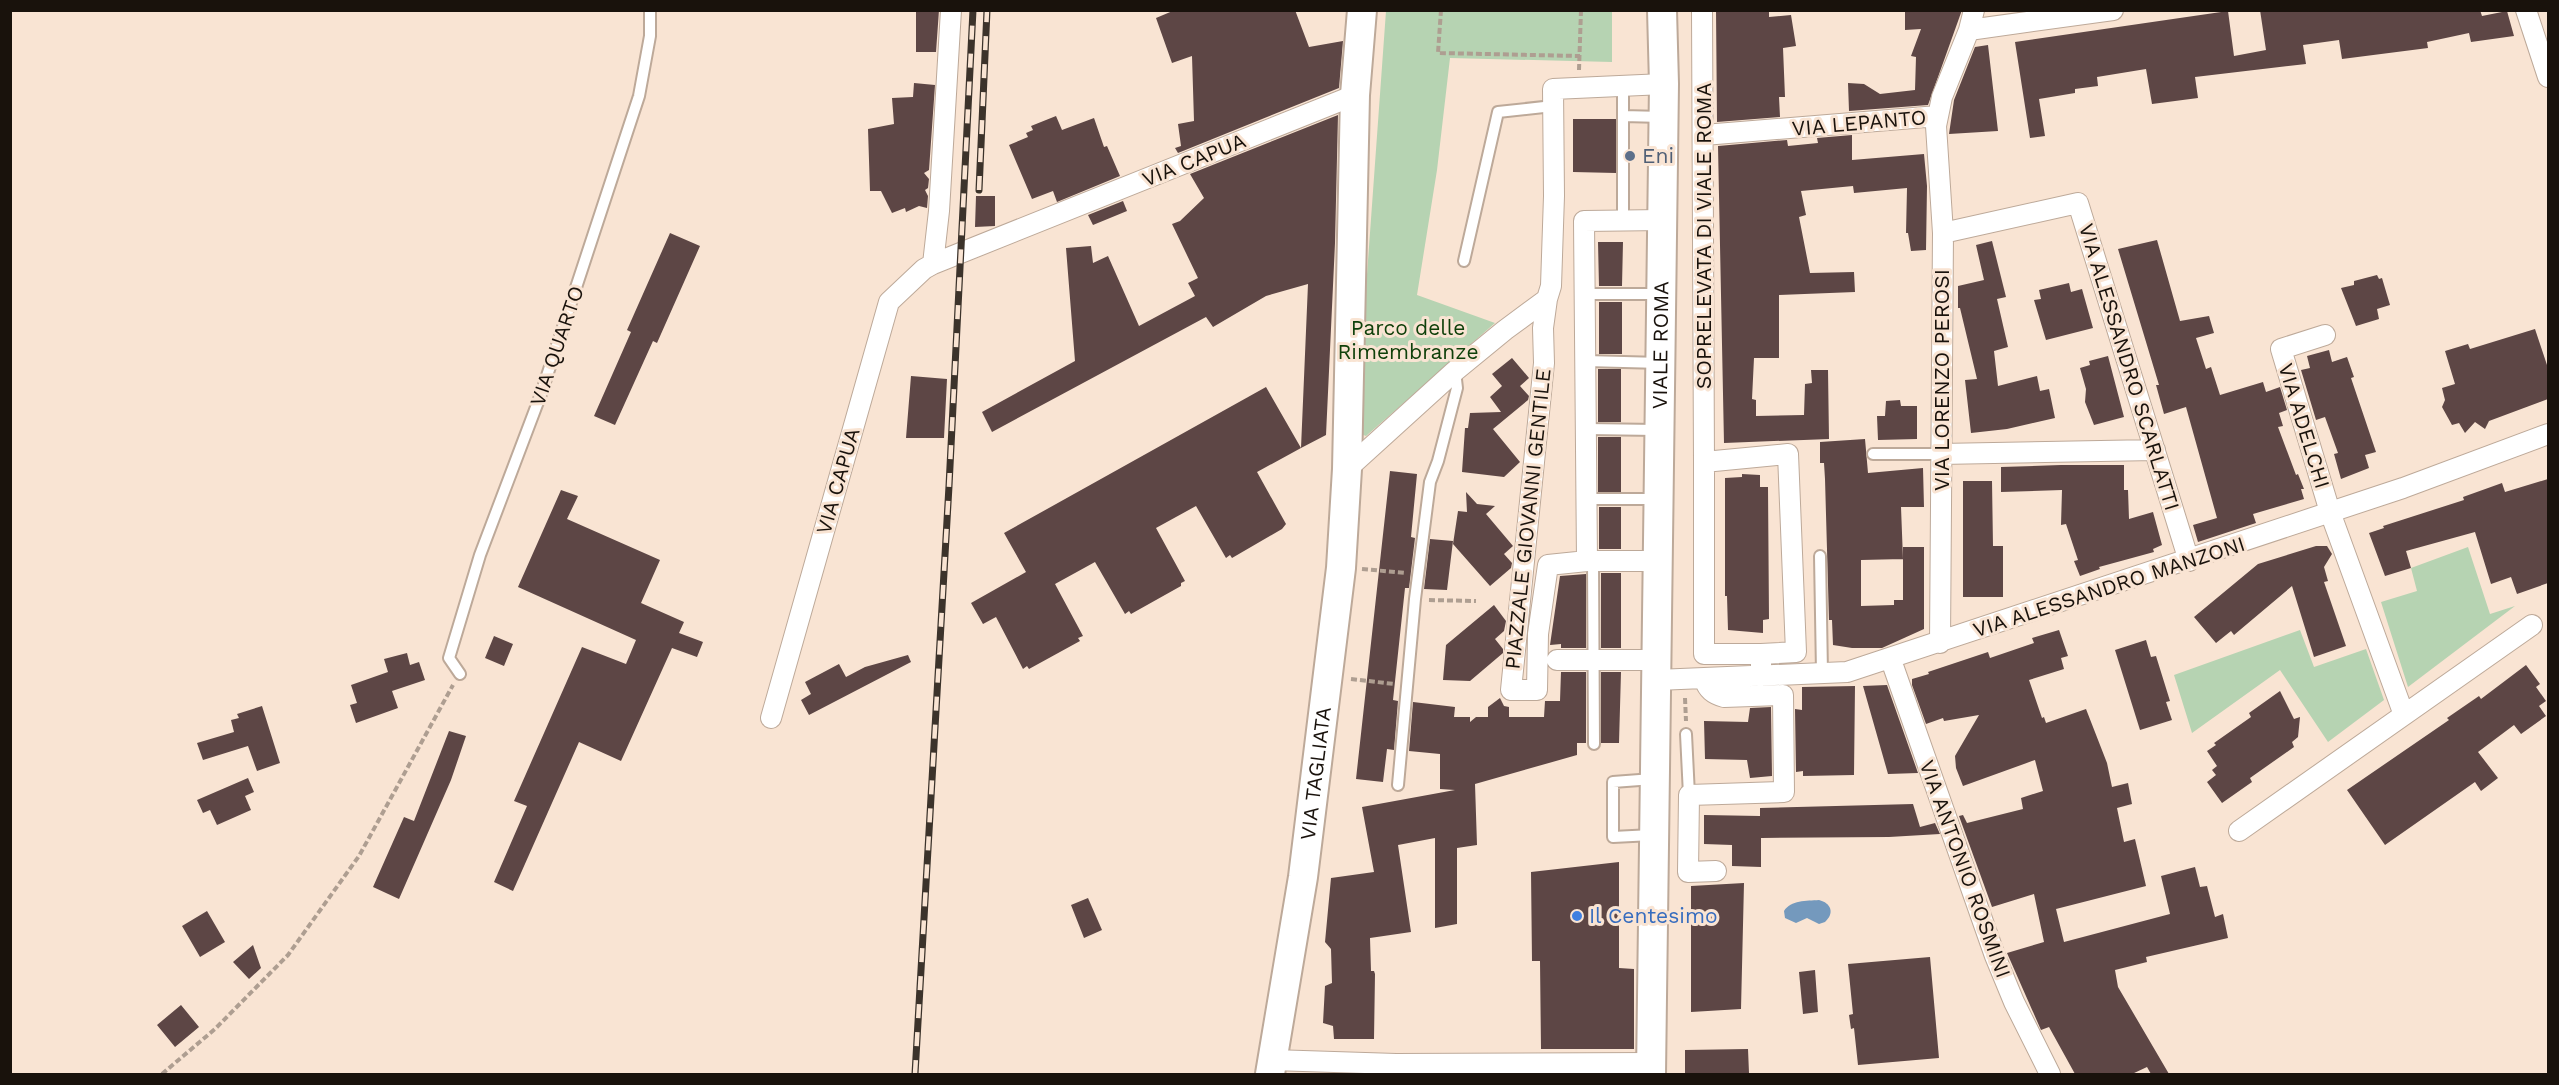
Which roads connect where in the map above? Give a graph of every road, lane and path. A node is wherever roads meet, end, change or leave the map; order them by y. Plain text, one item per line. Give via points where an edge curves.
1 (650, 10) edge
2 (951, 10) edge
3 (1362, 10) edge
4 (1441, 10) edge
5 (1581, 10) edge
6 (1662, 10) edge
7 (1702, 10) edge
8 (1974, 10) edge
9 (2113, 10) edge
10 (2526, 10) edge
11 (1969, 30) junction
12 (1580, 56) junction
13 (2548, 77) edge
14 (1664, 84) junction
15 (1623, 86) junction
16 (1579, 88) junction
17 (1355, 96) junction
18 (1553, 106) junction
19 (1623, 116) junction
20 (1938, 116) junction
21 (1664, 117) junction
22 (1704, 135) junction
23 (1663, 220) junction
24 (1623, 221) junction
25 (1943, 233) junction
26 (1464, 261) dead end
27 (933, 264) junction
28 (1585, 294) junction
29 (1662, 294) junction
30 (1547, 299) junction
31 (2325, 335) dead end
32 (1586, 361) junction
33 (1661, 363) junction
34 (1455, 371) junction
35 (1587, 429) junction
36 (1660, 430) junction
37 (2548, 434) edge
38 (2155, 450) junction
39 (1873, 454) dead end
40 (1940, 454) junction
41 (1704, 462) junction
42 (1347, 469) junction
43 (1587, 499) junction
44 (1659, 499) junction
45 (2330, 512) junction
46 (1820, 556) dead end
47 (1590, 561) junction
48 (1659, 561) junction
49 (2189, 561) junction
50 (1374, 570) dead end
51 (1418, 574) junction
52 (1415, 599) junction
53 (1476, 601) dead end
54 (2532, 625) dead end
55 (1940, 643) junction
56 (1761, 654) junction
57 (1557, 660) dead end
58 (1891, 660) junction
59 (1594, 661) junction
60 (1666, 673) junction
61 (1822, 673) junction
62 (460, 674) joint
63 (1761, 676) junction
64 (1704, 679) junction
65 (1372, 682) dead end
66 (1407, 685) junction
67 (2404, 715) junction
68 (771, 718) dead end
69 (1686, 734) joint
70 (1594, 744) dead end
71 (1656, 779) junction
72 (1398, 785) dead end
73 (1689, 795) junction
74 (2239, 831) dead end
75 (1655, 835) junction
76 (1716, 871) dead end
77 (1271, 1067) edge
78 (1396, 1069) edge
79 (1651, 1069) edge
80 (162, 1074) edge
81 (2050, 1074) edge

1 - 62 lane, VIA QUARTO via 650,36 639,96 541,394 480,555 449,658
2 - 27 street
3 - 17 main road, VIA TAGLIATA
4 - 12 path via 1438,53
5 - 12 path
6 - 14 main road, VIALE ROMA
7 - 22 street, SOPRELEVATA DI VIALE ROMA
8 - 11 street, VIA LEPANTO
9 - 11 street
10 - 13 street
11 - 20 street, VIA LEPANTO
12 - 16 path
14 - 15 street
14 - 21 main road, VIALE ROMA
15 - 16 street
15 - 19 lane
16 - 18 street via 1553,89
17 - 27 street, VIA CAPUA
17 - 42 main road, VIA TAGLIATA
18 - 26 lane via 1498,112
18 - 30 street via 1554,196 1551,286
19 - 21 lane
19 - 24 lane
20 - 22 street, VIA LEPANTO
20 - 25 street, VIA LORENZO PEROSI
21 - 23 main road, VIALE ROMA
22 - 41 street, SOPRELEVATA DI VIALE ROMA
23 - 24 street, PIAZZALE GIOVANNI GENTILE
23 - 29 main road, VIALE ROMA
24 - 28 street, PIAZZALE GIOVANNI GENTILE via 1584,221
25 - 38 street, VIA ALESSANDRO SCARLATTI via 2078,202
25 - 40 street, VIA LORENZO PEROSI
27 - 68 street, VIA CAPUA via 889,302
28 - 29 lane
28 - 32 street, PIAZZALE GIOVANNI GENTILE
29 - 33 main road, VIALE ROMA
30 - 34 street
30 - 47 street, PIAZZALE GIOVANNI GENTILE via 1511,690 1537,690 1538,634 1548,565
31 - 45 street, VIA ADELCHI via 2281,349
32 - 33 lane
32 - 35 street, PIAZZALE GIOVANNI GENTILE
33 - 36 main road, VIALE ROMA
34 - 42 street
34 - 51 lane via 1457,388 1430,482
35 - 36 lane
35 - 43 street, PIAZZALE GIOVANNI GENTILE
36 - 44 main road, VIALE ROMA
37 - 45 street, VIA ALESSANDRO MANZONI
38 - 40 street
38 - 49 street, VIA ALESSANDRO SCARLATTI
39 - 40 lane
40 - 55 street, VIA LORENZO PEROSI
41 - 56 street, SOPRELEVATA DI VIALE ROMA via 1704,654
41 - 56 street via 1788,454 1796,652
42 - 77 main road, VIA TAGLIATA via 1341,568 1304,877
43 - 44 lane
43 - 47 street, PIAZZALE GIOVANNI GENTILE
44 - 48 main road, VIALE ROMA
45 - 49 street, VIA ALESSANDRO MANZONI
45 - 67 street
46 - 61 lane
47 - 48 street, PIAZZALE GIOVANNI GENTILE
47 - 59 lane, PIAZZALE GIOVANNI GENTILE
48 - 60 main road, VIALE ROMA
49 - 55 street, VIA ALESSANDRO MANZONI
50 - 51 path
51 - 52 lane
52 - 53 path
52 - 66 lane
54 - 67 street
55 - 58 street, VIA ALESSANDRO MANZONI
56 - 63 street
57 - 59 street, VIA ALESSANDRO MANZONI
58 - 61 street, VIA ALESSANDRO MANZONI via 1847,672
58 - 81 street, VIA ANTONIO ROSMINI via 1995,956
59 - 60 street, VIA ALESSANDRO MANZONI
59 - 70 lane, PIAZZALE GIOVANNI GENTILE
60 - 64 street, VIA ALESSANDRO MANZONI
60 - 69 path
60 - 71 main road, VIALE ROMA
61 - 63 street, VIA ALESSANDRO MANZONI
62 - 80 path via 359,856 288,955 216,1029
63 - 64 street, VIA ALESSANDRO MANZONI
64 - 73 street via 1715,695 1724,697 1783,695 1784,792
65 - 66 path
66 - 72 lane
67 - 74 street
69 - 73 lane
71 - 75 main road, VIALE ROMA
71 - 75 lane via 1613,782 1612,837
73 - 76 street via 1688,872
75 - 79 main road, VIALE ROMA
77 - 78 street
78 - 79 street

